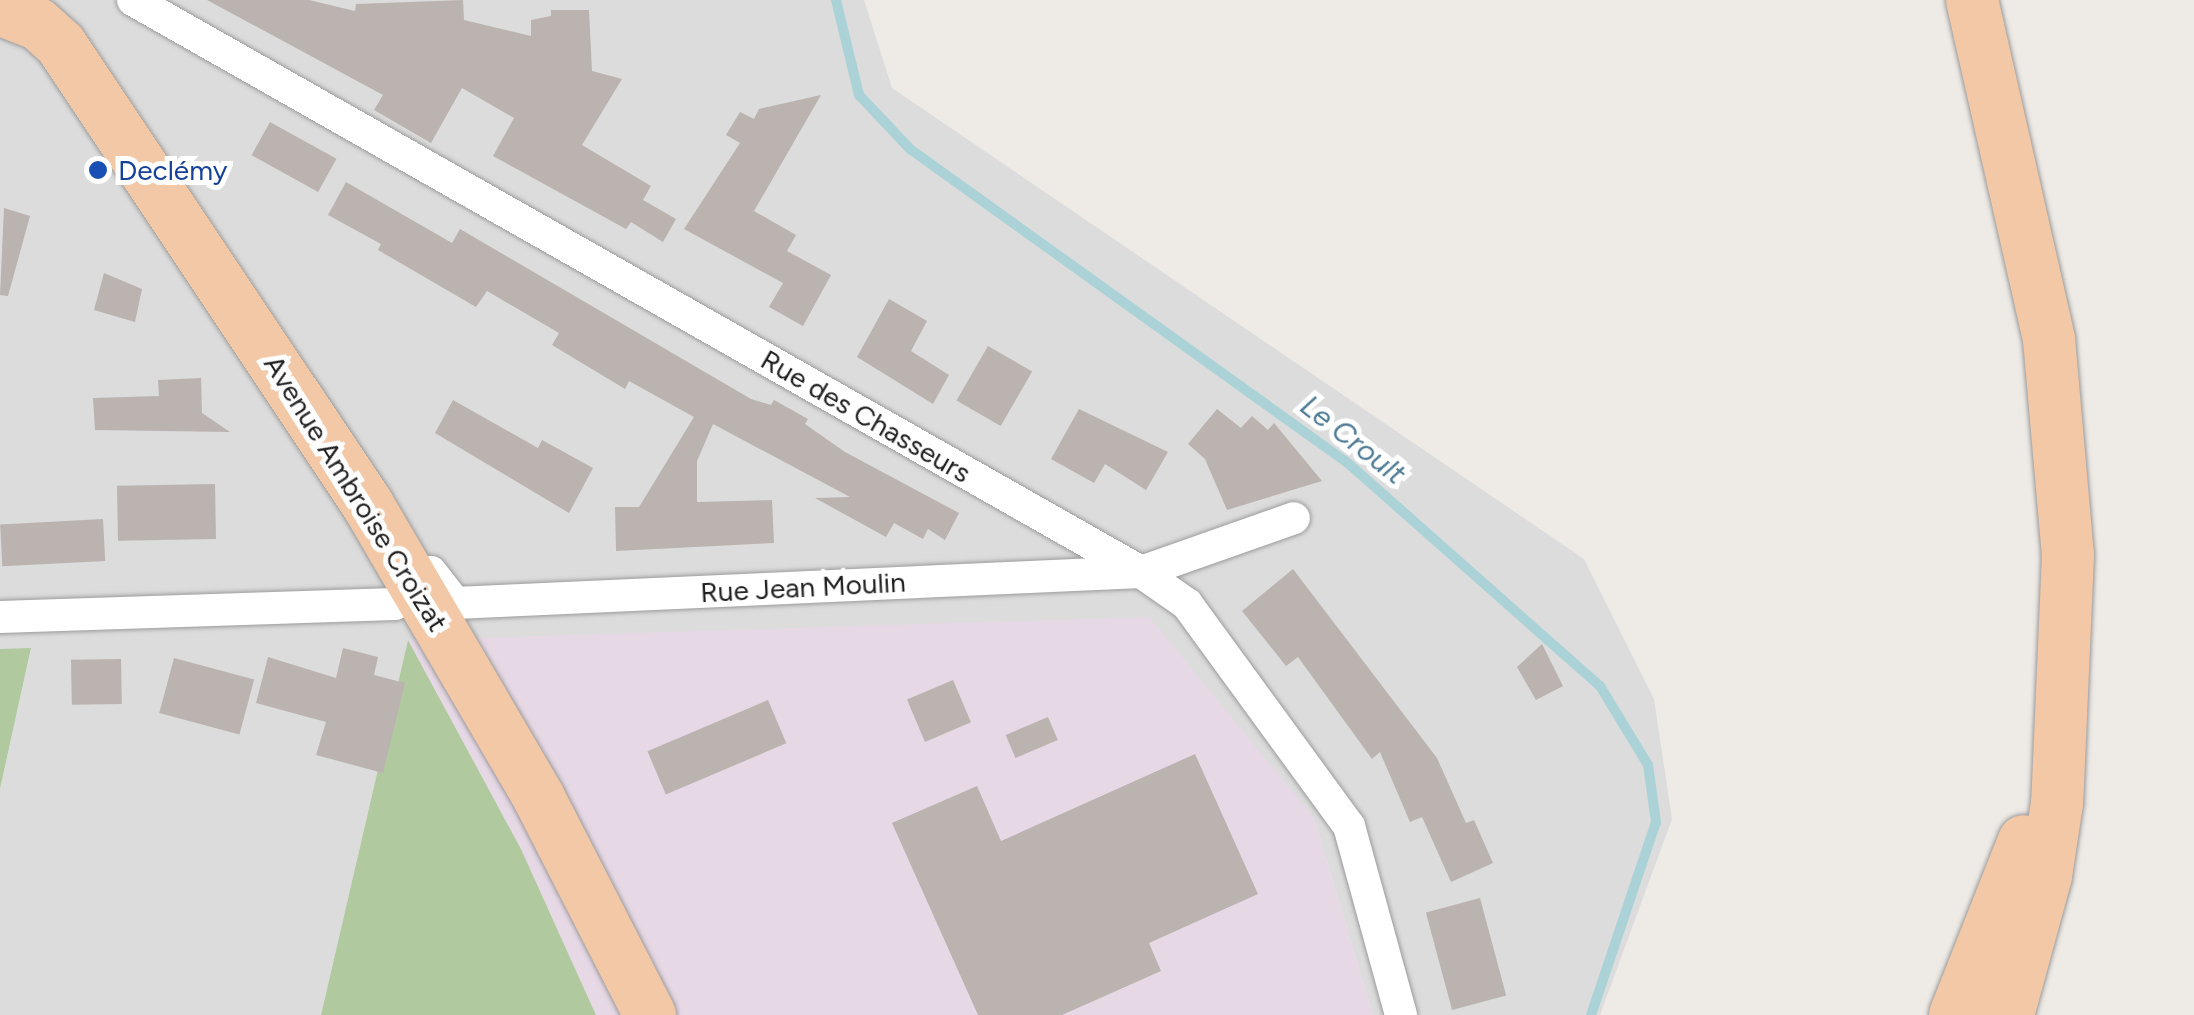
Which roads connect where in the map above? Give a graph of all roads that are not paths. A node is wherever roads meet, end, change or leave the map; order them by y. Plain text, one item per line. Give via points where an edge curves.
1 (58, 0) edge
2 (70, 0) edge
3 (134, 0) edge
4 (1972, 0) edge
5 (4, 12) edge
6 (1294, 518) dead end
7 (1141, 572) junction
8 (442, 596) junction
9 (0, 617) edge
10 (2062, 705) junction
11 (650, 1015) edge
12 (685, 1015) edge
13 (1400, 1015) edge
14 (1955, 1015) edge
15 (2008, 1015) edge

1 - 5 main road via 36,12
2 - 8 main road, Avenue Ambroise Croizat
3 - 7 street, Rue des Chasseurs
4 - 10 main road via 2035,263 2058,408 2068,554
5 - 8 main road, Avenue Ambroise Croizat via 38,24 61,45 317,426
6 - 7 street, Rue Jean Moulin
7 - 8 street, Rue Jean Moulin
7 - 13 street, Rue des Chasseurs via 1186,604 1350,826
8 - 9 street, Rue Jean Moulin via 395,604
8 - 11 main road, Avenue Ambroise Croizat
8 - 12 main road, Avenue Ambroise Croizat
10 - 14 main road via 2016,868
10 - 15 main road via 2046,876

